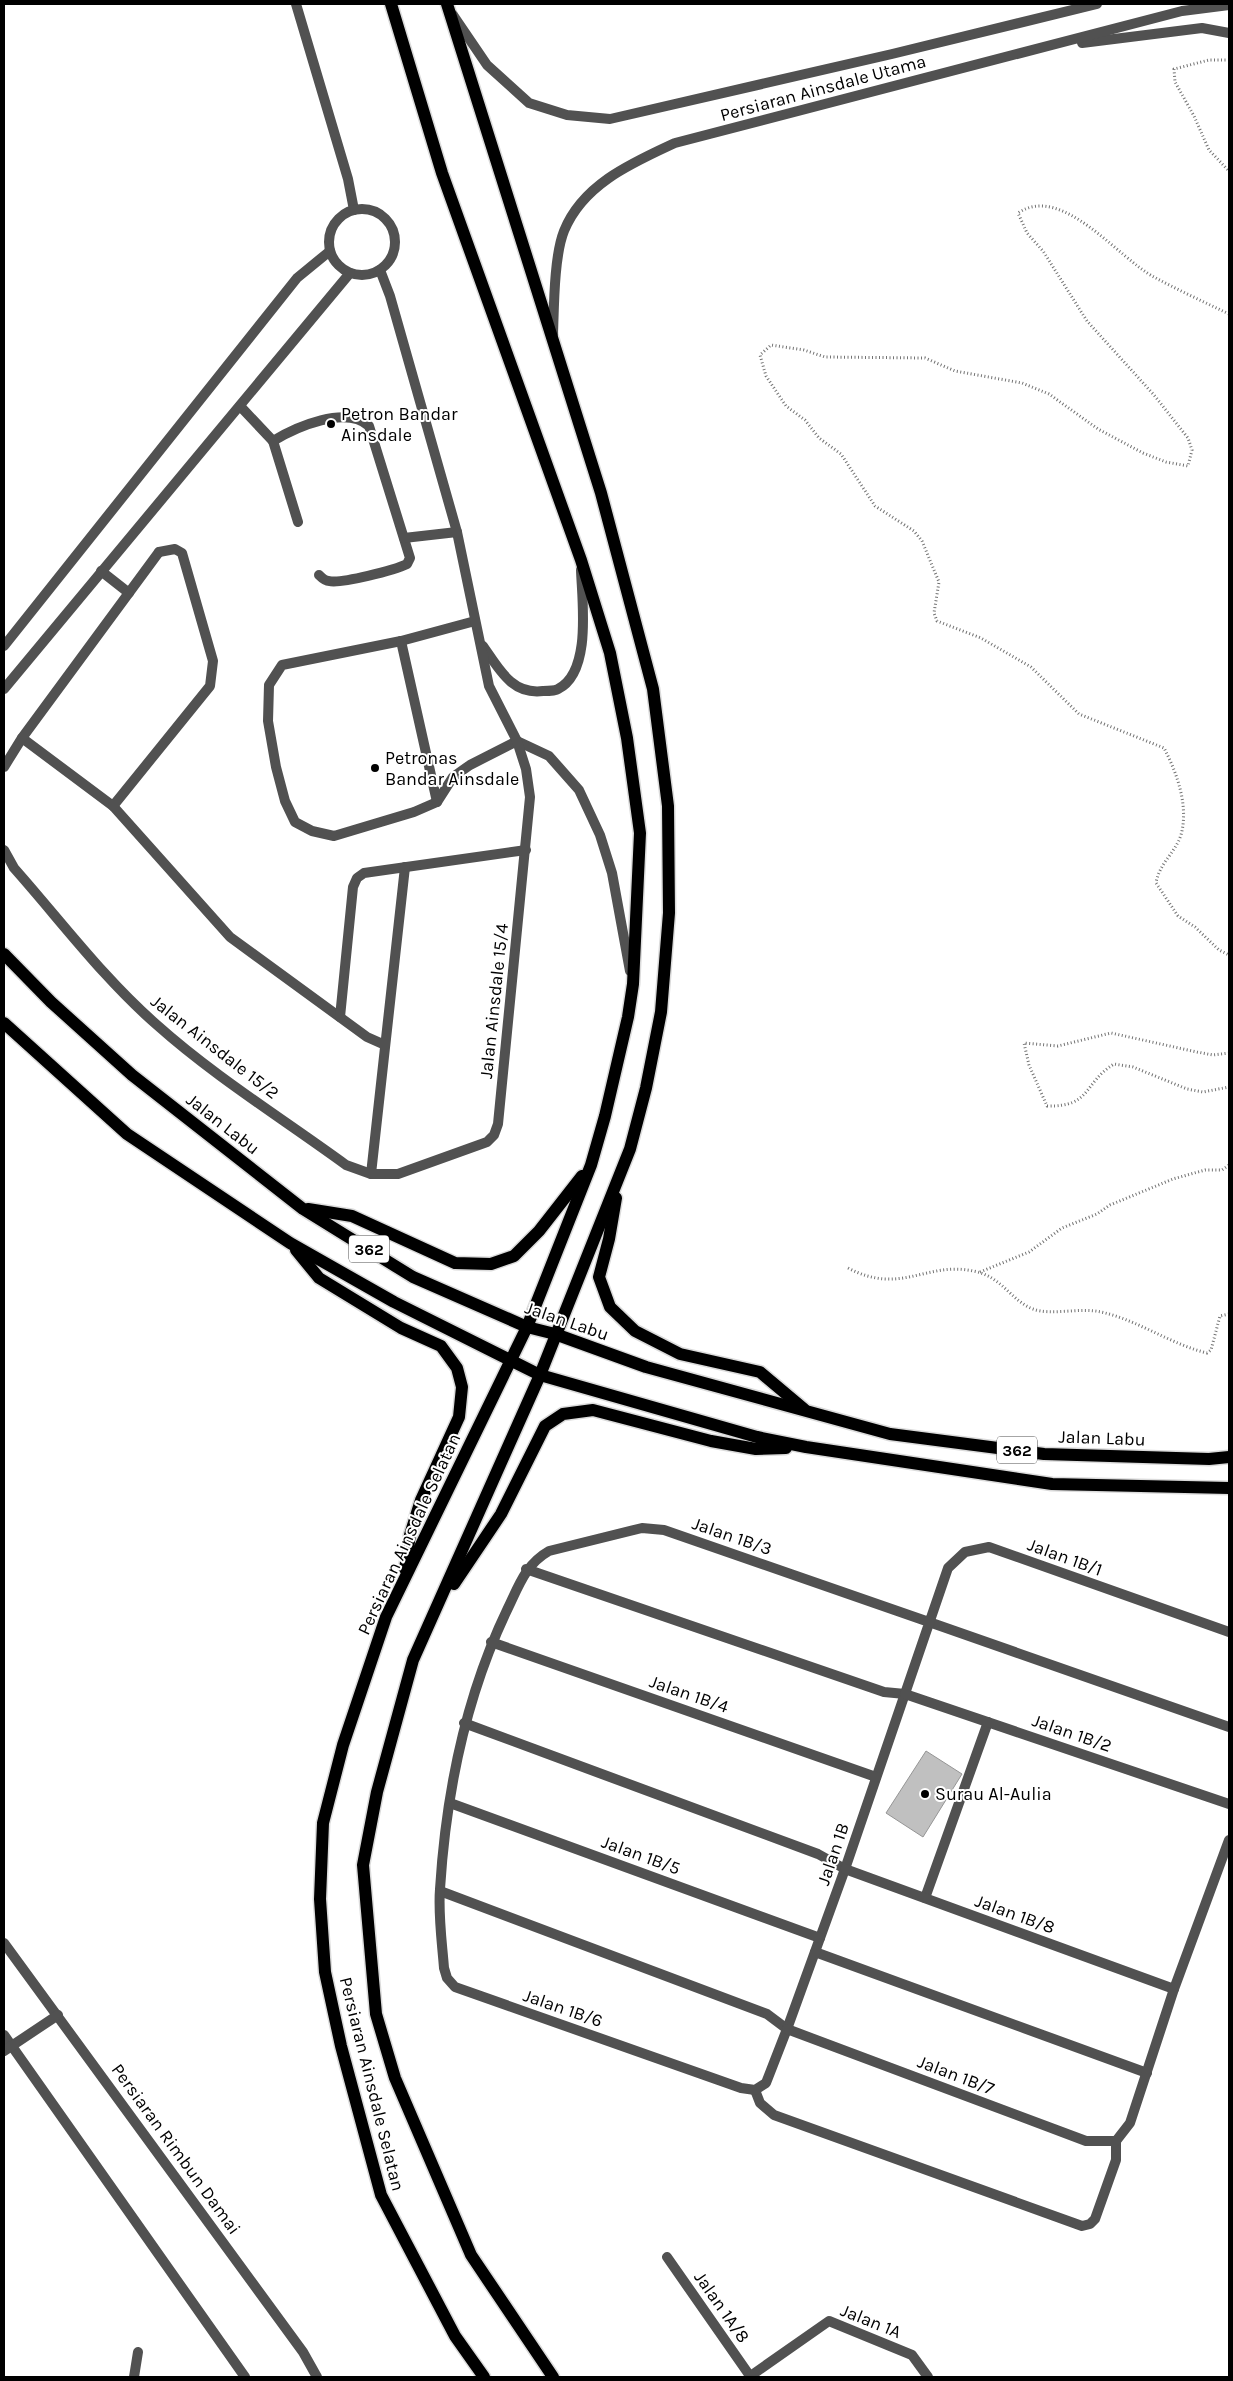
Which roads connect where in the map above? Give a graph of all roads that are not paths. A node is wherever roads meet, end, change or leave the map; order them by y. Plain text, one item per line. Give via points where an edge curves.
1 (296, 4) edge
2 (391, 4) edge
3 (1064, 4) edge
4 (1097, 4) edge
5 (1229, 5) edge
6 (448, 6) edge
7 (1034, 19) junction
8 (1229, 33) edge
9 (1048, 46) junction
10 (354, 210) junction
11 (330, 251) junction
12 (380, 270) junction
13 (350, 273) junction
14 (552, 342) junction
15 (240, 406) junction
16 (273, 440) junction
17 (298, 522) dead end
18 (457, 532) junction
19 (404, 538) junction
20 (580, 560) junction
21 (101, 571) junction
22 (318, 575) dead end
23 (129, 593) junction
24 (475, 620) junction
25 (401, 641) junction
26 (481, 644) junction
27 (4, 646) edge
28 (4, 689) edge
29 (22, 738) junction
30 (517, 741) junction
31 (4, 767) edge
32 (436, 802) junction
33 (113, 806) junction
34 (4, 850) edge
35 (526, 850) junction
36 (405, 867) junction
37 (4, 954) edge
38 (633, 984) junction
39 (340, 1017) junction
40 (4, 1023) edge
41 (386, 1044) junction
42 (591, 1165) junction
43 (371, 1174) junction
44 (620, 1174) junction
45 (304, 1208) junction
46 (290, 1243) junction
47 (527, 1327) junction
48 (555, 1334) junction
49 (510, 1362) junction
50 (540, 1375) junction
51 (808, 1412) junction
52 (806, 1447) junction
53 (1229, 1457) edge
54 (1229, 1488) edge
55 (526, 1569) junction
56 (403, 1581) junction
57 (440, 1602) junction
58 (929, 1622) junction
59 (1229, 1632) edge
60 (491, 1642) junction
61 (905, 1694) junction
62 (988, 1722) junction
63 (464, 1723) junction
64 (1229, 1727) edge
65 (876, 1777) junction
66 (450, 1803) junction
67 (1229, 1804) edge
68 (1229, 1840) edge
69 (1224, 1868) edge
70 (845, 1870) junction
71 (440, 1891) junction
72 (925, 1898) junction
73 (820, 1938) junction
74 (4, 1943) edge
75 (815, 1952) junction
76 (1174, 1989) junction
77 (58, 2015) junction
78 (787, 2029) junction
79 (4, 2035) edge
80 (8, 2048) edge
81 (1147, 2072) junction
82 (755, 2090) junction
83 (1116, 2141) junction
84 (667, 2257) dead end
85 (138, 2352) dead end
86 (134, 2377) edge
87 (245, 2377) edge
88 (317, 2377) edge
89 (484, 2377) edge
90 (553, 2377) edge
91 (750, 2377) edge
92 (928, 2377) edge

1 - 10 street via 348,179
2 - 20 main road, Persiaran Ainsdale Selatan via 448,191
3 - 7 street
4 - 7 street, Persiaran Ainsdale Utama
5 - 9 street, Persiaran Ainsdale Utama via 1182,11
6 - 7 street, Persiaran Ainsdale Utama via 487,65 529,103 566,115 610,120
6 - 14 main road
8 - 9 street via 1202,28
9 - 14 street, Persiaran Ainsdale Utama via 675,143 621,168 583,200 564,232 556,275
10 - 11 street via 336,221 331,230
10 - 12 street via 364,209 379,214 394,234 393,255
11 - 13 street via 341,268
11 - 27 street via 297,278
12 - 13 street via 360,275
12 - 18 street, Jalan Ainsdale 15/4
13 - 15 street
14 - 44 main road via 601,493 653,689 668,806 669,913 661,1012 646,1088
15 - 16 street
15 - 21 street
16 - 17 street
16 - 19 street via 308,423 348,417 362,419 368,426
18 - 19 street
18 - 24 street, Jalan Ainsdale 15/4
19 - 22 street via 410,558 407,564 397,569 333,581
20 - 26 street via 582,643 573,676 558,690 533,692 508,682
20 - 38 main road, Persiaran Ainsdale Selatan via 610,653 627,738 640,832
21 - 23 street
21 - 28 street
23 - 29 street
23 - 33 street via 159,552 175,549 182,553 213,661 213,674 210,686
24 - 25 street
24 - 26 street, Jalan Ainsdale 15/4
25 - 32 street
25 - 32 street via 282,665 269,685 268,721 276,767 285,801 295,822 312,831 334,836 414,812
26 - 30 street, Jalan Ainsdale 15/4 via 489,686
29 - 31 street
29 - 33 street
30 - 32 street via 453,777
30 - 35 street, Jalan Ainsdale 15/4 via 530,797
30 - 38 street via 549,756 579,790 600,835 612,873
33 - 39 street via 230,937
34 - 43 street, Jalan Ainsdale 15/2 via 21,876 128,998 157,1025 185,1049 346,1164
35 - 36 street
35 - 43 street, Jalan Ainsdale 15/4 via 498,1124 494,1135 488,1142 398,1174
36 - 39 street via 364,873 353,886
36 - 41 street
37 - 45 main road, Jalan Labu / 362 via 50,1002 132,1075
38 - 42 main road, Persiaran Ainsdale Selatan via 628,1018
39 - 41 street via 367,1037
40 - 46 main road, 362 via 127,1134
41 - 43 street
42 - 45 main road via 539,1231 514,1256 491,1264 455,1264 352,1216
42 - 47 main road, Persiaran Ainsdale Selatan
44 - 48 main road, Persiaran Ainsdale Selatan
44 - 51 main road via 599,1277 610,1307 635,1331 680,1354 760,1372
45 - 47 main road, Jalan Labu / 362 via 413,1276
46 - 49 main road, 362
46 - 56 main road via 319,1278 401,1328 441,1346 456,1368 462,1387 459,1417 421,1500 410,1535
47 - 48 main road, Jalan Labu / 362
47 - 49 main road, Persiaran Ainsdale Selatan
48 - 50 main road, Persiaran Ainsdale Selatan
48 - 51 main road, Jalan Labu / 362 via 646,1367
49 - 50 main road, 362
49 - 56 main road, Persiaran Ainsdale Selatan
50 - 52 main road, 362 via 757,1437
50 - 57 main road, Persiaran Ainsdale Selatan
51 - 53 main road, Jalan Labu / 362 via 890,1434 1044,1454
52 - 54 main road, 362 via 1052,1484
52 - 57 main road via 756,1449 711,1441 593,1410 563,1414 544,1426 501,1514
55 - 58 street, Jalan 1B/3 via 549,1551 642,1528 664,1530
55 - 60 street, Jalan 1B/6
55 - 61 street, Jalan 1B/2 via 884,1692
56 - 89 main road, Persiaran Ainsdale Selatan via 386,1617 343,1745 323,1823 320,1900 326,1972 341,2046 381,2195 455,2336
57 - 90 main road, Persiaran Ainsdale Selatan via 413,1660 377,1792 363,1865 376,2014 395,2078 471,2255
58 - 59 street, Jalan 1B/1 via 948,1568 965,1552 989,1547
58 - 61 street, Jalan 1B
58 - 64 street, Jalan 1B/3
60 - 63 street, Jalan 1B/6
60 - 65 street, Jalan 1B/4
61 - 62 street, Jalan 1B/2
61 - 65 street, Jalan 1B
62 - 67 street, Jalan 1B/2
62 - 72 street
63 - 66 street, Jalan 1B/6
63 - 70 street, Jalan 1B/8 via 818,1854
65 - 70 street, Jalan 1B
66 - 71 street, Jalan 1B/6
66 - 73 street, Jalan 1B/5
68 - 69 street
69 - 76 street
70 - 72 street, Jalan 1B/8
70 - 73 street, Jalan 1B
71 - 78 street, Jalan 1B/7 via 767,2014
71 - 82 street, Jalan 1B/6 via 444,1968 455,1987 741,2088
72 - 76 street, Jalan 1B/8
73 - 75 street, Jalan 1B
74 - 77 street, Persiaran Rimbun Damai
75 - 78 street, Jalan 1B
75 - 81 street
76 - 81 street
77 - 80 street
77 - 88 street, Persiaran Rimbun Damai via 303,2352
78 - 82 street, Jalan 1B via 766,2083
78 - 83 street, Jalan 1B/7 via 1086,2141
79 - 80 street
80 - 87 street
81 - 83 street via 1130,2123
82 - 83 street via 760,2103 774,2115 1082,2226 1095,2219 1116,2160
84 - 91 street, Jalan 1A/8
85 - 86 street
91 - 92 street, Jalan 1A via 829,2321 912,2355

